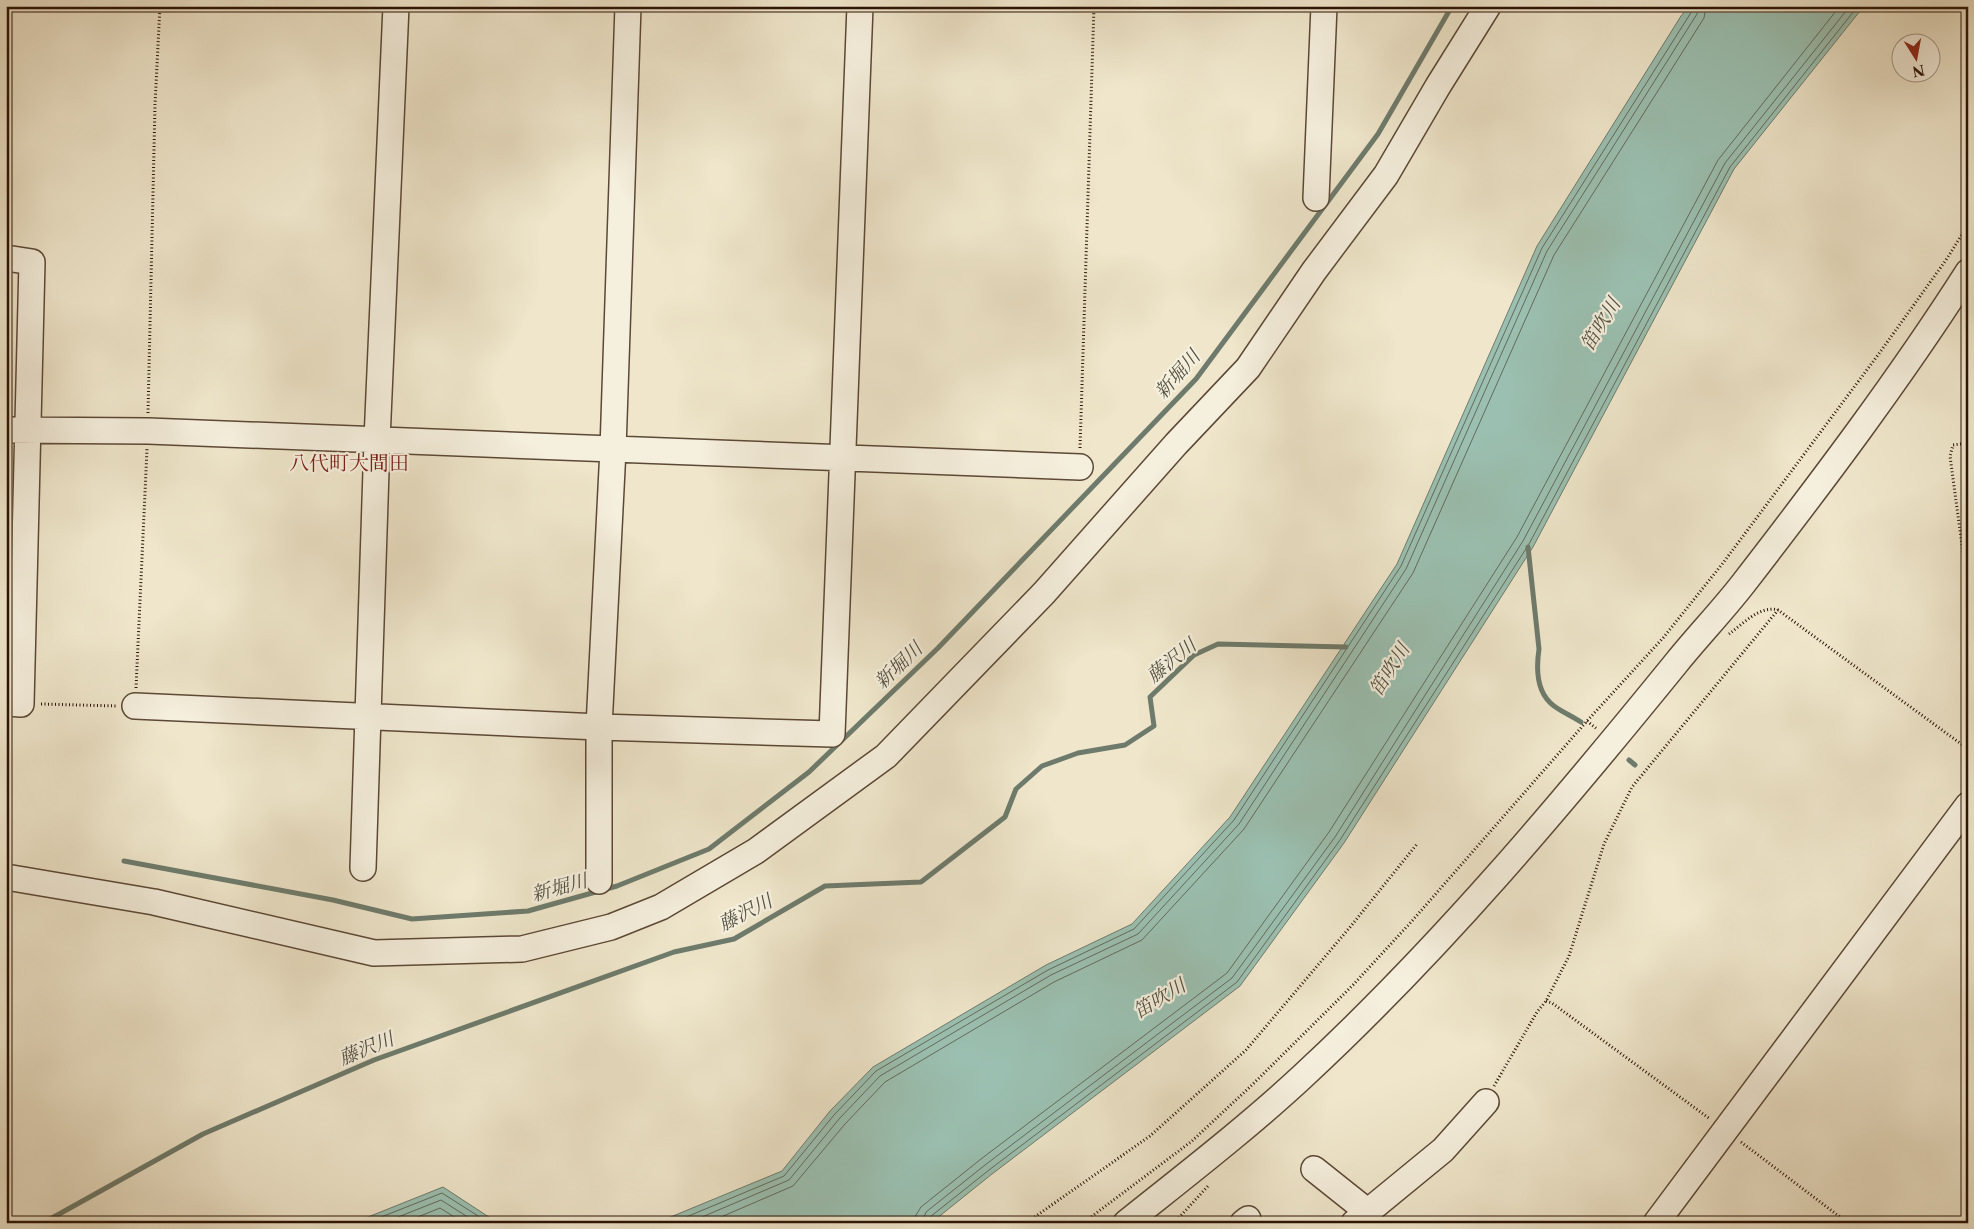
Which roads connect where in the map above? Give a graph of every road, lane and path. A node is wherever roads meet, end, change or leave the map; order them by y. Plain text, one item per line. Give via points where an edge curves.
1 (160, 6) edge
2 (396, 6) edge
3 (628, 6) edge
4 (860, 6) edge
5 (1094, 6) edge
6 (1324, 6) edge
7 (1488, 6) edge
8 (1316, 198) dead end
9 (1968, 225) edge
10 (6, 258) edge
11 (1968, 272) edge
12 (18, 430) edge
13 (148, 431) junction
14 (377, 440) junction
15 (1968, 444) edge
16 (613, 448) junction
17 (844, 456) junction
18 (1080, 467) joint
19 (1968, 590) edge
20 (14, 704) edge
21 (135, 706) junction
22 (368, 716) junction
23 (1587, 721) junction
24 (1594, 726) dead end
25 (599, 727) junction
26 (1968, 749) edge
27 (1968, 805) edge
28 (1417, 844) dead end
29 (363, 868) dead end
30 (6, 878) edge
31 (599, 881) dead end
32 (1546, 1001) junction
33 (1486, 1102) joint
34 (1725, 1130) junction
35 (1314, 1169) dead end
36 (1361, 1217) edge
37 (1026, 1223) edge
38 (1083, 1223) edge
39 (1126, 1223) edge
40 (1656, 1223) edge
41 (1848, 1223) edge

1 - 13 path via 154,125
2 - 14 street
3 - 16 street
4 - 17 street
5 - 18 path
6 - 8 street
7 - 30 street via 1386,175 1314,271 1248,368 1044,592 886,756 756,851 661,907 611,927 522,949 374,952 154,902
9 - 23 path via 1889,339 1723,563 1663,638
10 - 12 street via 32,262
11 - 39 street via 1875,408 1742,585 1483,893 1304,1075 1241,1132
12 - 13 street
12 - 20 street
13 - 14 street
13 - 21 path
14 - 16 street
14 - 22 street
15 - 19 path via 1953,445 1950,456
16 - 17 street
16 - 25 street
17 - 18 street
17 - 25 street via 832,734
20 - 21 path
21 - 22 street
22 - 25 street
22 - 29 street
23 - 24 path
23 - 38 path via 1412,921 1265,1072 1192,1142
25 - 31 street
26 - 32 path via 1778,610 1632,787 1604,844 1569,956
27 - 34 street
28 - 37 path via 1246,1050 1150,1136
32 - 33 path via 1532,1019
32 - 34 path
33 - 36 street via 1443,1150
34 - 40 street
34 - 41 path
35 - 36 street

